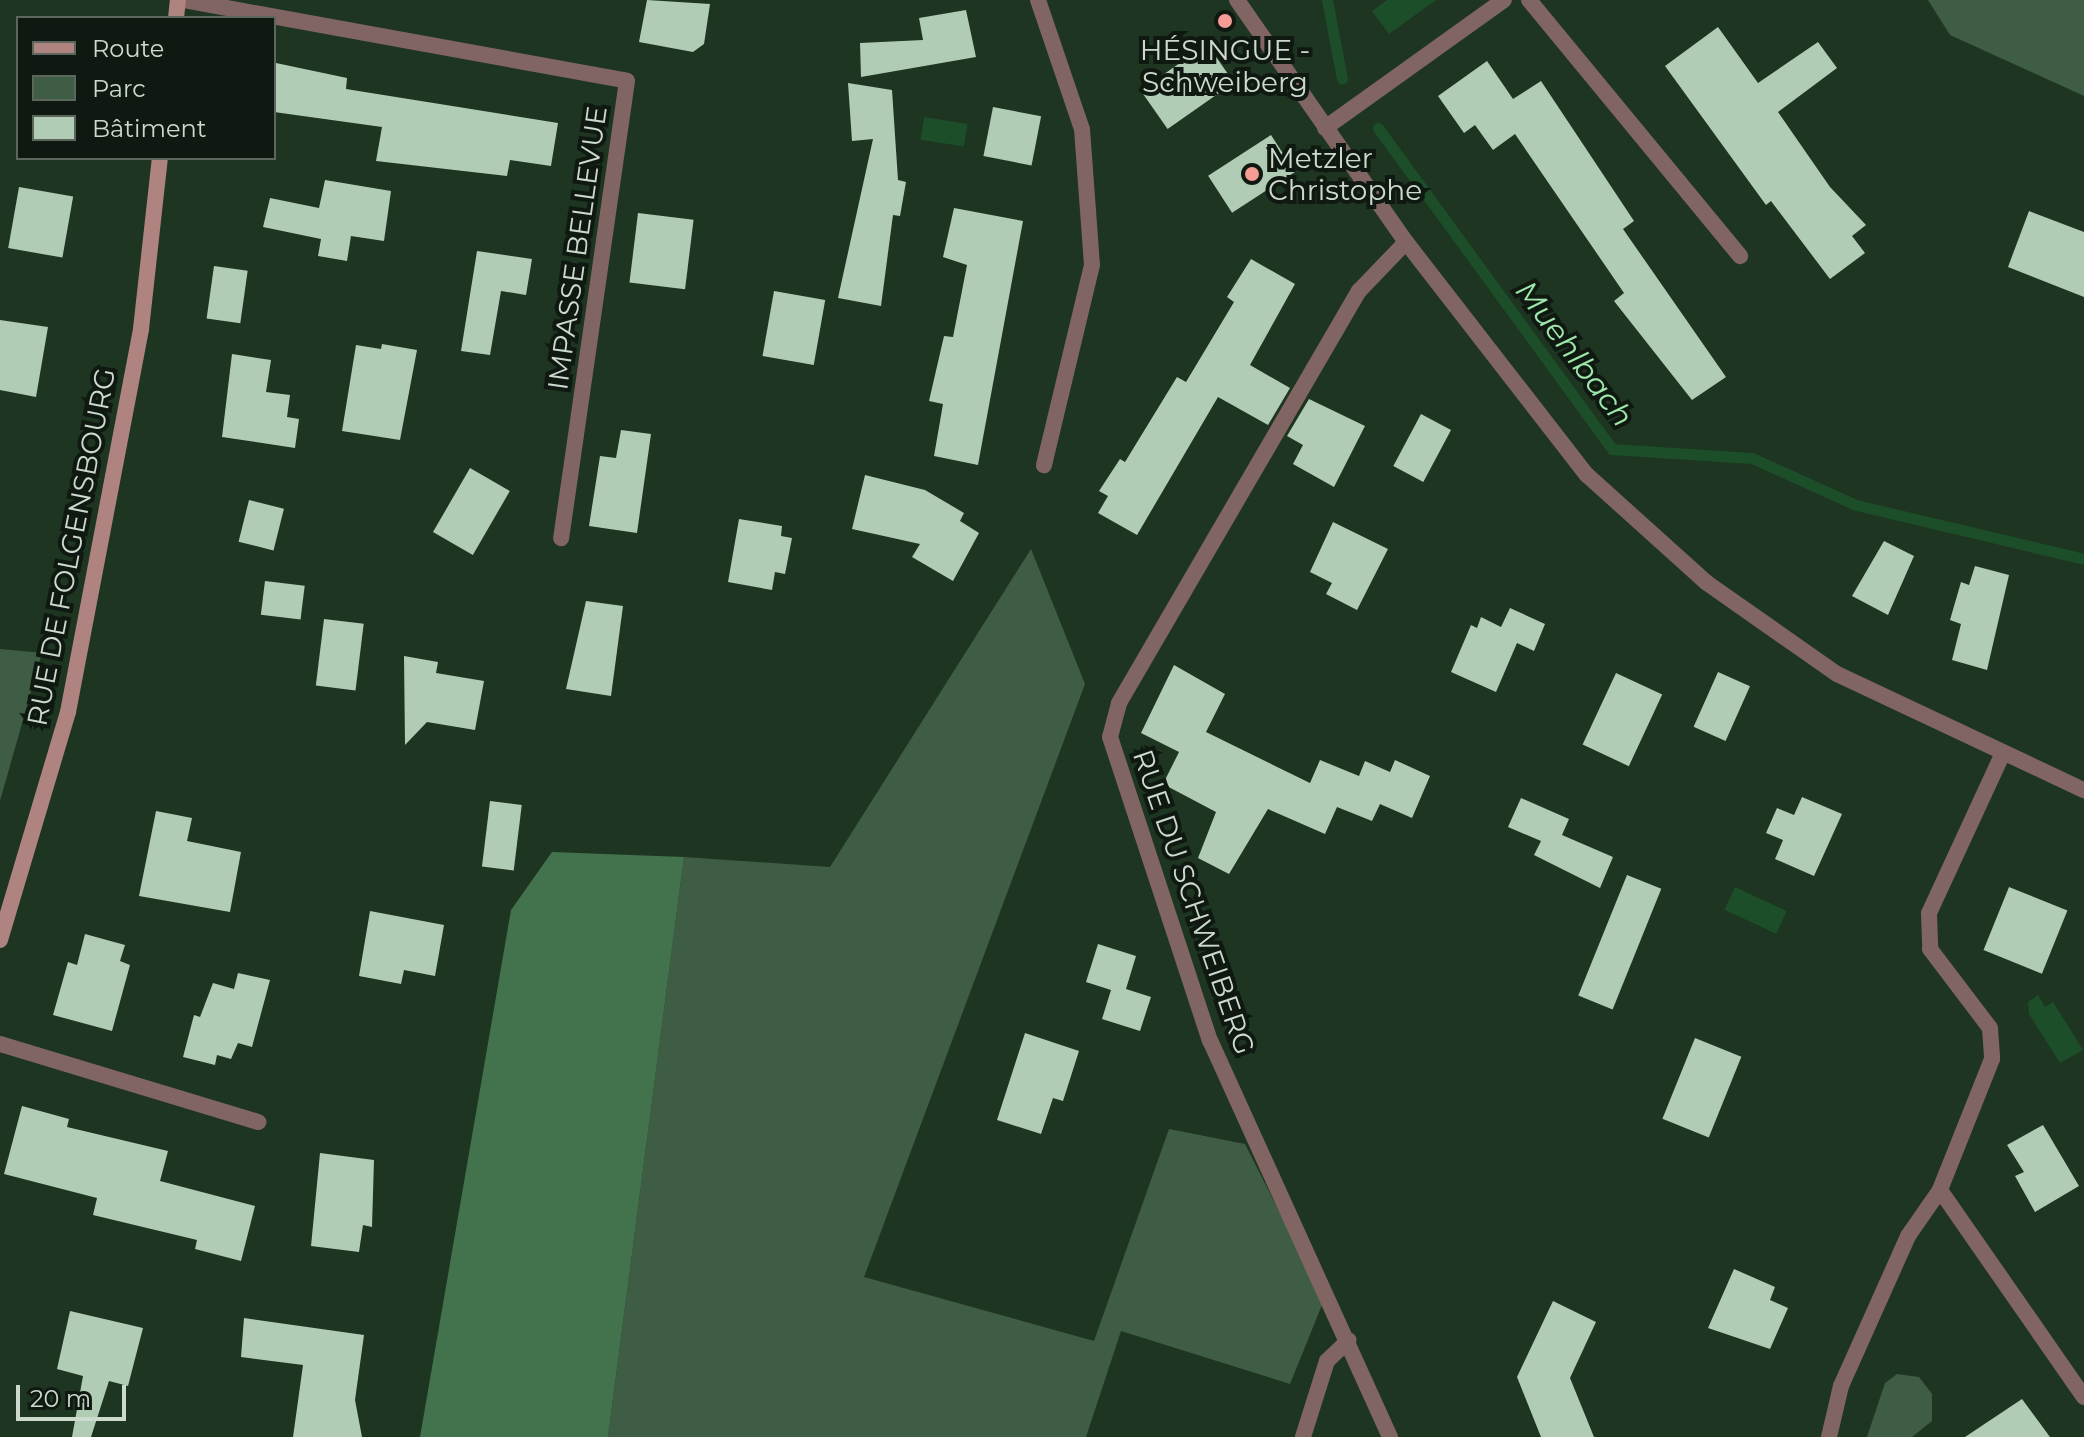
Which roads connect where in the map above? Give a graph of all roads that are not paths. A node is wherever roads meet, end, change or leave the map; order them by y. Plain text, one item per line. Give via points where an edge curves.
1 (180, 0) edge
2 (1038, 0) edge
3 (1237, 0) edge
4 (1504, 0) edge
5 (1529, 0) edge
6 (268, 16) edge
7 (276, 17) edge
8 (1325, 128) junction
9 (160, 160) edge
10 (1406, 242) junction
11 (1740, 256) dead end
12 (1044, 465) dead end
13 (561, 538) dead end
14 (2003, 753) junction
15 (2084, 790) edge
16 (0, 940) edge
17 (0, 1044) edge
18 (259, 1122) dead end
19 (1940, 1190) junction
20 (1349, 1340) junction
21 (2084, 1397) edge
22 (1303, 1437) edge
23 (1390, 1437) edge
24 (1829, 1437) edge

1 - 6 street, IMPASSE BELLEVUE
2 - 12 street via 1082,129 1092,265
3 - 8 street
4 - 8 street
5 - 11 street
7 - 13 street, IMPASSE BELLEVUE via 627,81
8 - 10 street
9 - 16 main road, RUE DE FOLGENSBOURG via 141,329 68,712
10 - 14 street via 1587,475 1707,583 1837,674
10 - 20 street, RUE DU SCHWEIBERG via 1359,291 1119,703 1110,737 1210,1041
14 - 15 street
14 - 19 street via 1929,913 1930,949 1990,1028 1992,1059
17 - 18 street
19 - 21 street
19 - 24 street via 1902,1249 1841,1386
20 - 22 street via 1327,1361
20 - 23 street, RUE DU SCHWEIBERG

